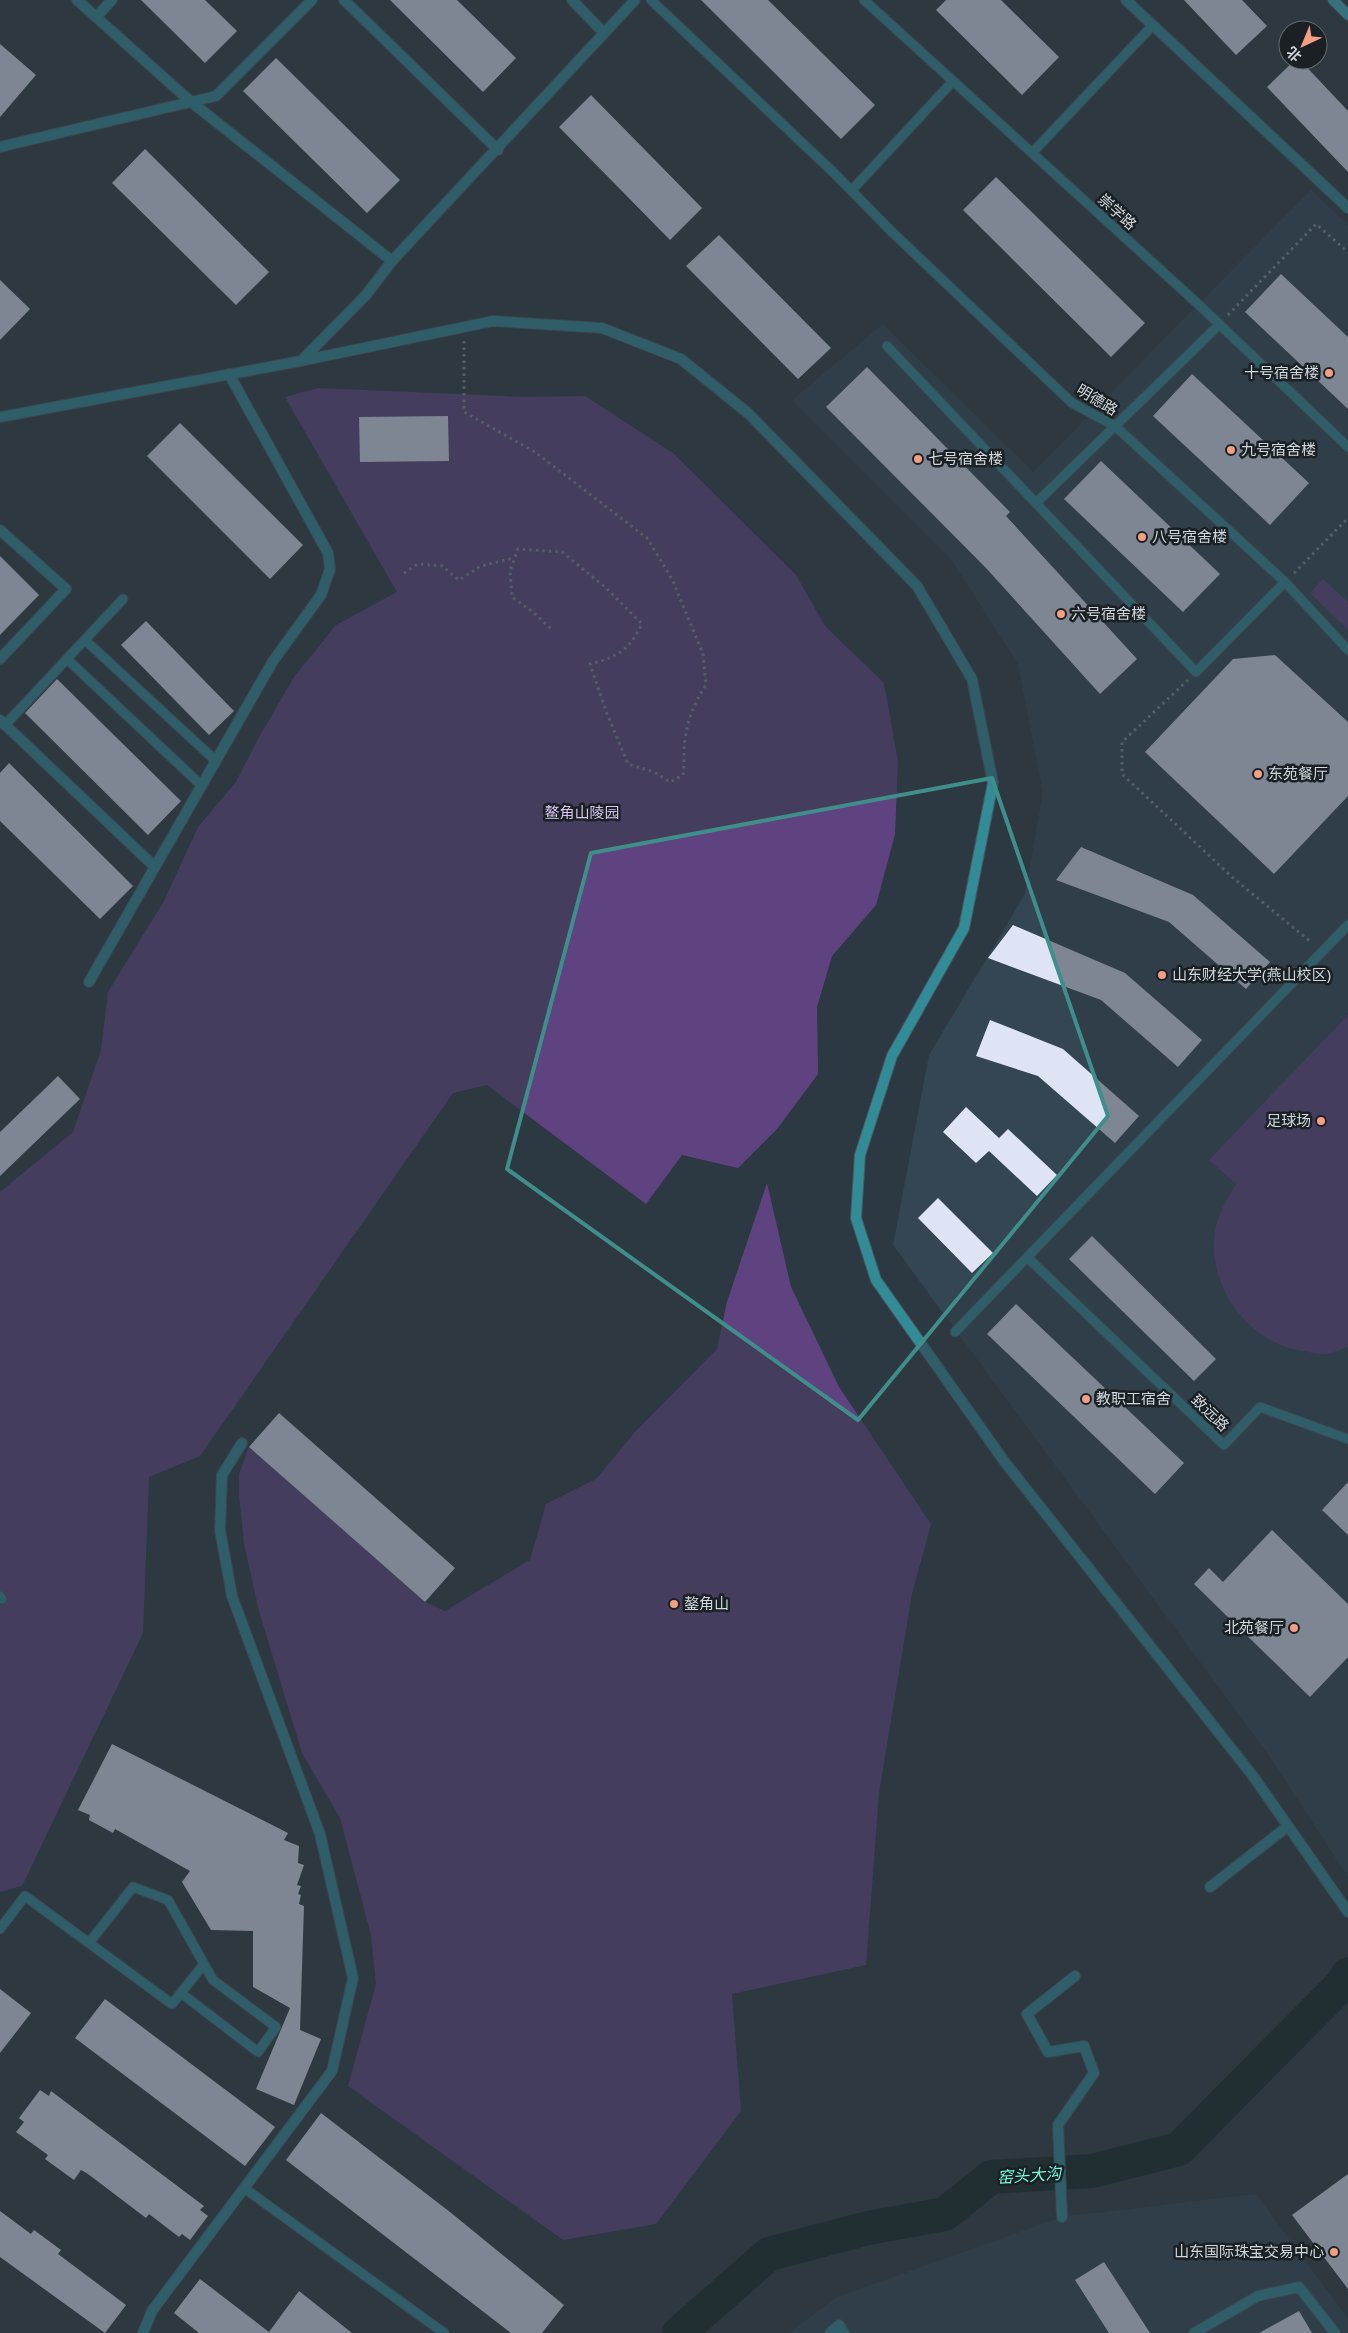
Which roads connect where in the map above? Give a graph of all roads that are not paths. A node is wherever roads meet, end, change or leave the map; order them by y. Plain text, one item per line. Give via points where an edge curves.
1 (77, 0) edge
2 (112, 0) edge
3 (312, 0) edge
4 (344, 0) edge
5 (572, 0) edge
6 (635, 0) edge
7 (651, 0) edge
8 (864, 0) edge
9 (1126, 0) edge
10 (1333, 0) edge
11 (1348, 15) edge
12 (96, 16) junction
13 (1153, 25) junction
14 (604, 33) junction
15 (953, 81) junction
16 (190, 101) junction
17 (0, 147) edge
18 (498, 150) junction
19 (1032, 153) junction
20 (852, 190) junction
21 (1348, 208) edge
22 (392, 262) junction
23 (1220, 324) junction
24 (887, 346) dead end
25 (301, 361) junction
26 (229, 374) junction
27 (0, 417) edge
28 (1115, 426) junction
29 (1348, 447) edge
30 (1036, 503) junction
31 (0, 530) edge
32 (1285, 582) junction
33 (123, 599) dead end
34 (85, 640) junction
35 (1348, 650) edge
36 (0, 659) edge
37 (67, 659) junction
38 (3, 722) edge
39 (216, 761) junction
40 (202, 786) junction
41 (155, 868) junction
42 (1348, 925) edge
43 (89, 982) dead end
44 (1028, 1258) junction
45 (955, 1332) dead end
46 (1348, 1439) edge
47 (242, 1443) dead end
48 (1288, 1826) junction
49 (1210, 1887) dead end
50 (1348, 1912) edge
51 (0, 1929) edge
52 (89, 1943) junction
53 (204, 1964) junction
54 (1075, 1976) dead end
55 (181, 1994) junction
56 (244, 2188) junction
57 (1062, 2217) dead end
58 (143, 2333) edge
59 (444, 2333) edge
60 (830, 2333) edge
61 (844, 2333) edge
62 (1194, 2333) edge
63 (1335, 2333) edge

1 - 12 street
2 - 12 street
3 - 16 street via 216,96
4 - 18 street
5 - 14 street
6 - 14 street
7 - 20 lane, 明德路
8 - 15 lane, 崇学路
9 - 13 street
10 - 11 main road
12 - 16 street
13 - 19 lane
13 - 21 street
14 - 18 street
15 - 19 lane, 崇学路
15 - 20 lane
16 - 17 street
16 - 22 street
18 - 22 street
19 - 23 lane, 崇学路
20 - 28 lane, 明德路 via 1072,403
22 - 25 street via 366,295
23 - 28 lane
23 - 29 lane, 崇学路
24 - 30 lane
25 - 26 street
25 - 48 street via 493,321 602,328 681,359 749,414 917,586 972,679 993,783 964,928 892,1056 860,1155 856,1218 876,1280 993,1445 1254,1776
26 - 27 street
26 - 39 street via 328,553 330,569 321,595 273,660
28 - 30 lane
28 - 32 lane, 明德路
30 - 32 lane via 1196,672
31 - 36 street via 66,589
32 - 35 lane, 明德路
33 - 34 lane
34 - 37 lane
34 - 39 lane
37 - 38 lane
37 - 40 lane
38 - 41 street
39 - 40 street
40 - 41 street
41 - 43 street
42 - 44 lane
44 - 45 lane
44 - 46 lane, 致远路 via 1224,1445 1260,1407
47 - 56 street via 222,1475 220,1530 232,1596 320,1834 353,1978 332,2071
48 - 49 street
48 - 50 street
51 - 52 lane via 25,1896
52 - 53 lane via 133,1887 168,1900
52 - 55 lane via 172,2004
53 - 55 lane
53 - 55 lane via 213,1980 276,2027 258,2052
54 - 57 street via 1027,2014 1048,2052 1084,2046 1094,2073 1058,2125
56 - 58 street via 152,2311
56 - 59 lane
60 - 61 street via 839,2325
62 - 63 street via 1258,2296 1300,2287

